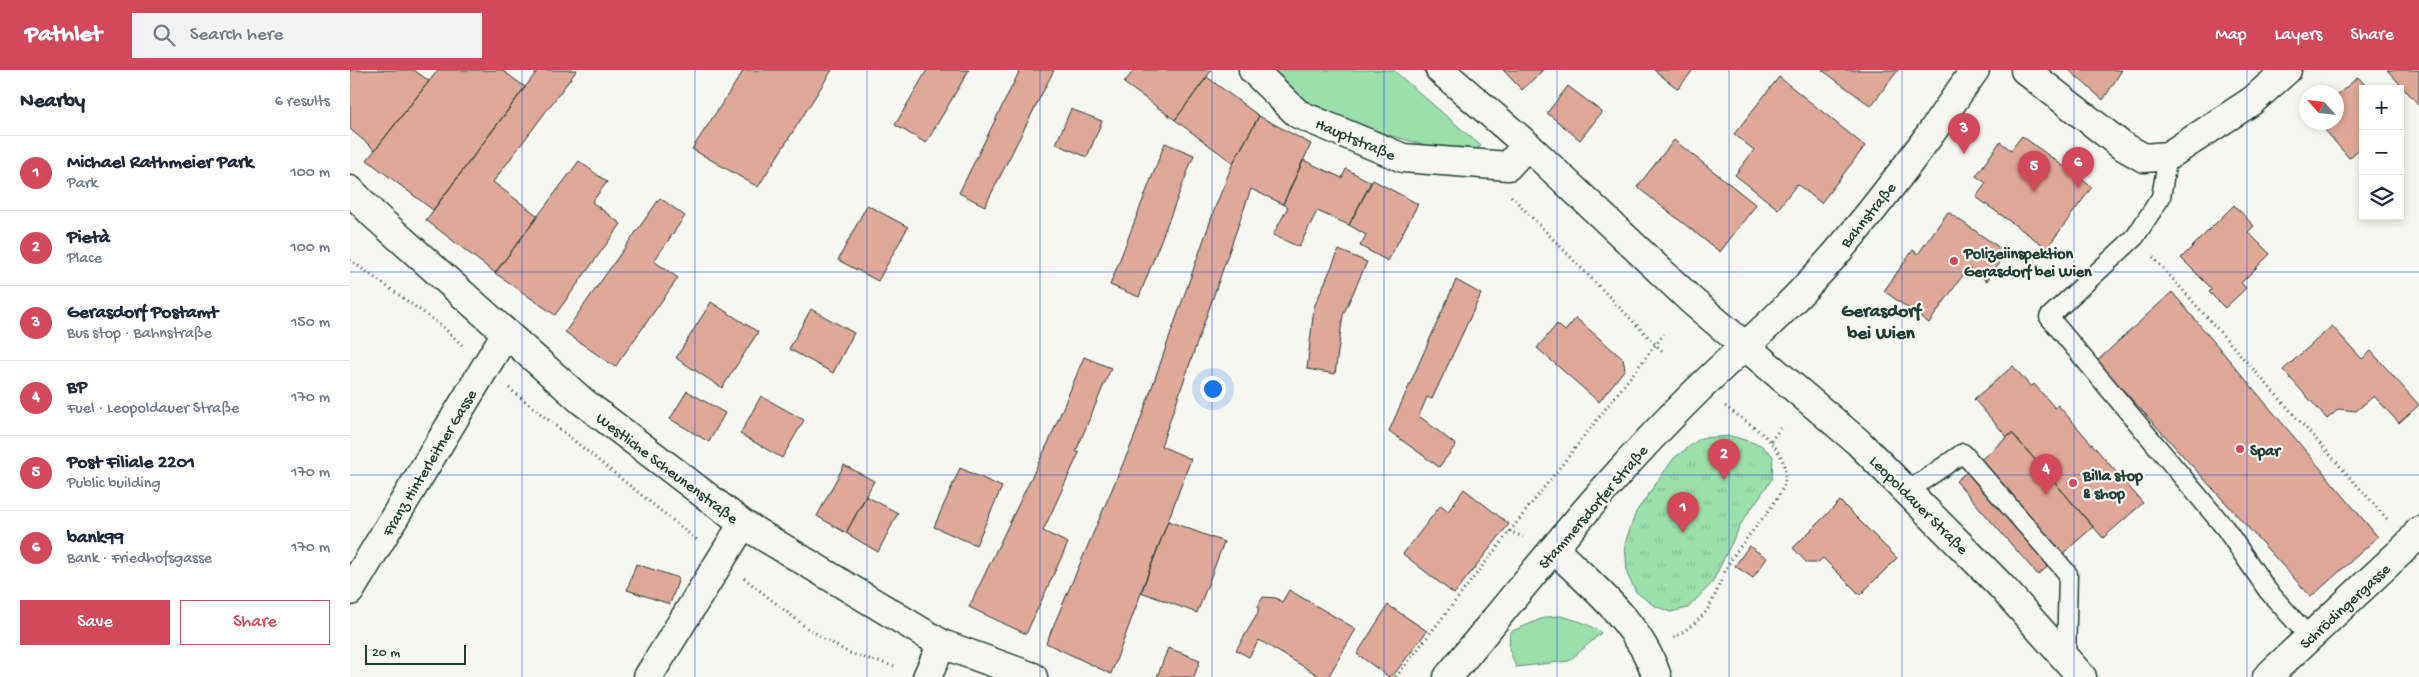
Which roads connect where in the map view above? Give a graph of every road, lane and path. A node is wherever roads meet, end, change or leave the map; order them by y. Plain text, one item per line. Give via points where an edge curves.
1 (1253, 70) edge
2 (1440, 70) edge
3 (1975, 70) edge
4 (2025, 70) edge
5 (2287, 70) edge
6 (1528, 145) junction
7 (2168, 156) junction
8 (1480, 164) junction
9 (350, 190) edge
10 (2134, 237) junction
11 (350, 260) edge
12 (506, 333) junction
13 (1664, 334) dead end
14 (1655, 344) junction
15 (1746, 345) junction
16 (1664, 353) dead end
17 (486, 367) junction
18 (1724, 406) dead end
19 (1782, 426) dead end
20 (1771, 441) junction
21 (1908, 491) junction
22 (743, 524) junction
23 (2414, 537) edge
24 (1554, 549) junction
25 (721, 560) junction
26 (350, 591) edge
27 (2310, 638) junction
28 (942, 644) junction
29 (1654, 666) edge
30 (2074, 668) edge
31 (929, 674) edge
32 (648, 677) edge
33 (1033, 677) edge
34 (1396, 677) edge
35 (1448, 677) edge
36 (2267, 677) edge

1 - 8 street, Hauptstraße via 1298,114 1403,158
2 - 6 street
3 - 15 street, Bahnstraße via 1843,244 1778,317
4 - 7 street via 2121,145 2144,158
5 - 7 street via 2252,101
6 - 8 street, Hauptstraße via 1508,166
6 - 15 street via 1692,300
7 - 10 lane via 2161,197
8 - 14 path
9 - 12 street, Westliche Scheunenstraße
10 - 23 path
10 - 27 lane via 2049,317 2225,528 2268,591
11 - 17 path via 442,326
12 - 17 street, Franz Hinterleitner Gasse
12 - 22 street, Westliche Scheunenstraße via 582,401
13 - 14 path
14 - 16 path
14 - 34 path
15 - 21 street, Leopoldauer Straße via 1858,442
15 - 24 street, Stammersdorfer Straße via 1700,386
17 - 25 path
17 - 26 street, Franz Hinterleitner Gasse
18 - 20 path
19 - 20 path
20 - 29 path via 1782,462 1785,479 1775,502 1742,541 1704,614
21 - 30 street, Leopoldauer Straße via 2000,585
21 - 30 lane via 1963,453 2068,574
22 - 25 street
22 - 28 street, Westliche Scheunenstraße
23 - 27 street, Schrödingergasse
24 - 29 street via 1634,631
24 - 35 street, Stammersdorfer Straße
25 - 31 path via 807,628 849,652
25 - 32 street
27 - 36 street, Schrödingergasse
28 - 31 street
28 - 33 street, Westliche Scheunenstraße

